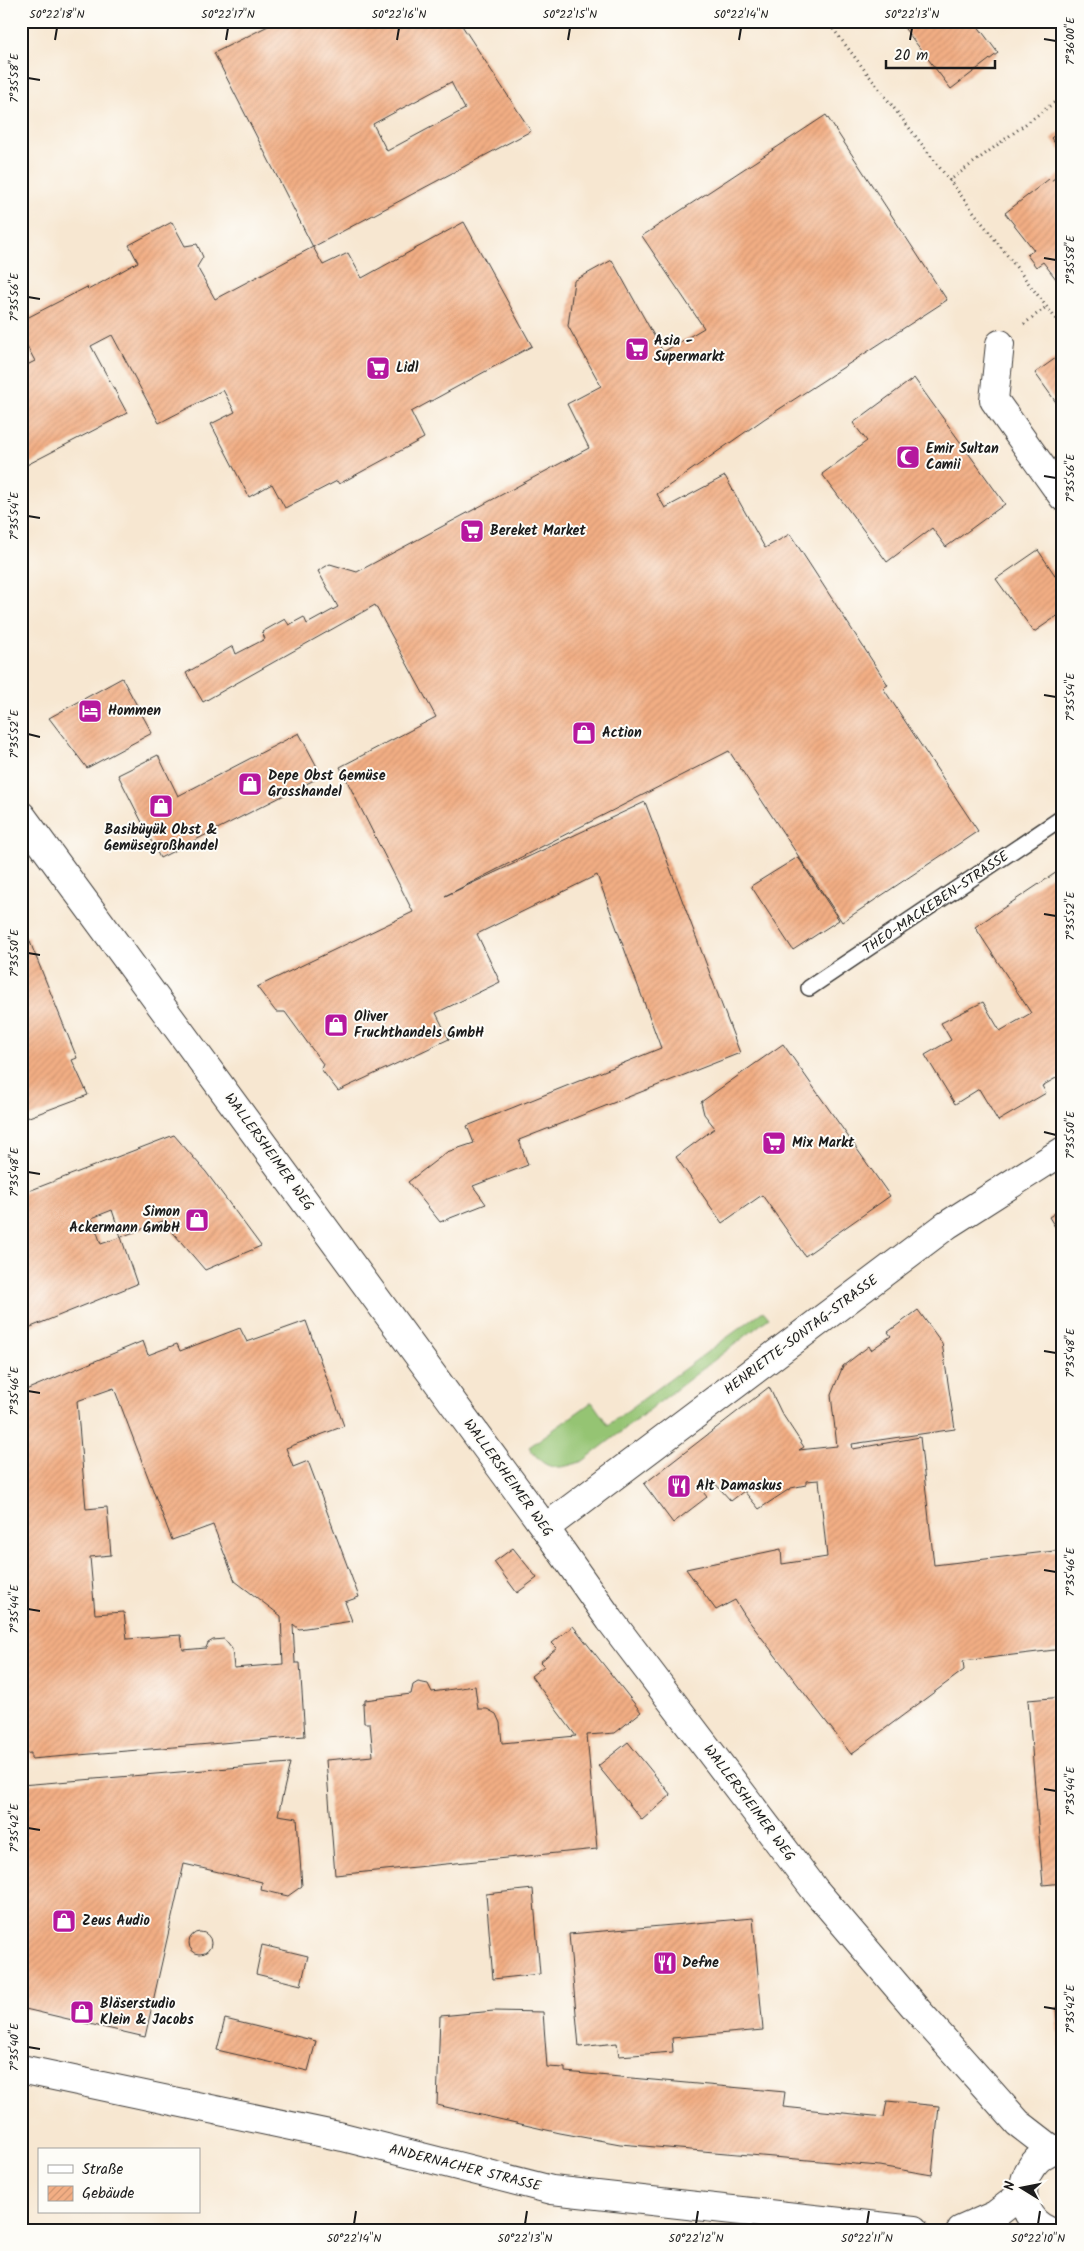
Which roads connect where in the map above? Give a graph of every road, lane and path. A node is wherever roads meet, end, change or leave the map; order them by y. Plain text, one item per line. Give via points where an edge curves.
1 (826, 21) edge
2 (1063, 96) edge
3 (949, 181) junction
4 (1063, 328) edge
5 (1000, 344) dead end
6 (1063, 496) edge
7 (21, 815) edge
8 (1063, 817) edge
9 (809, 988) dead end
10 (1063, 1151) edge
11 (545, 1528) junction
12 (21, 2069) edge
13 (1050, 2154) edge
14 (1022, 2194) junction
15 (1032, 2228) edge
16 (914, 2230) edge
17 (961, 2230) edge

1 - 3 path
2 - 3 path
3 - 4 path
5 - 6 street via 994,400
7 - 11 street, WALLERSHEIMER WEG
8 - 9 lane, THEO-MACKEBEN-STRASSE
10 - 11 street, HENRIETTE-SONTAG-STRASSE via 947,1225
11 - 13 street, WALLERSHEIMER WEG via 610,1620 815,1890 918,2011
12 - 16 street, ANDERNACHER STRASSE via 343,2137 552,2190
13 - 14 street via 1024,2180
14 - 15 street via 1033,2220
14 - 17 street via 994,2215

